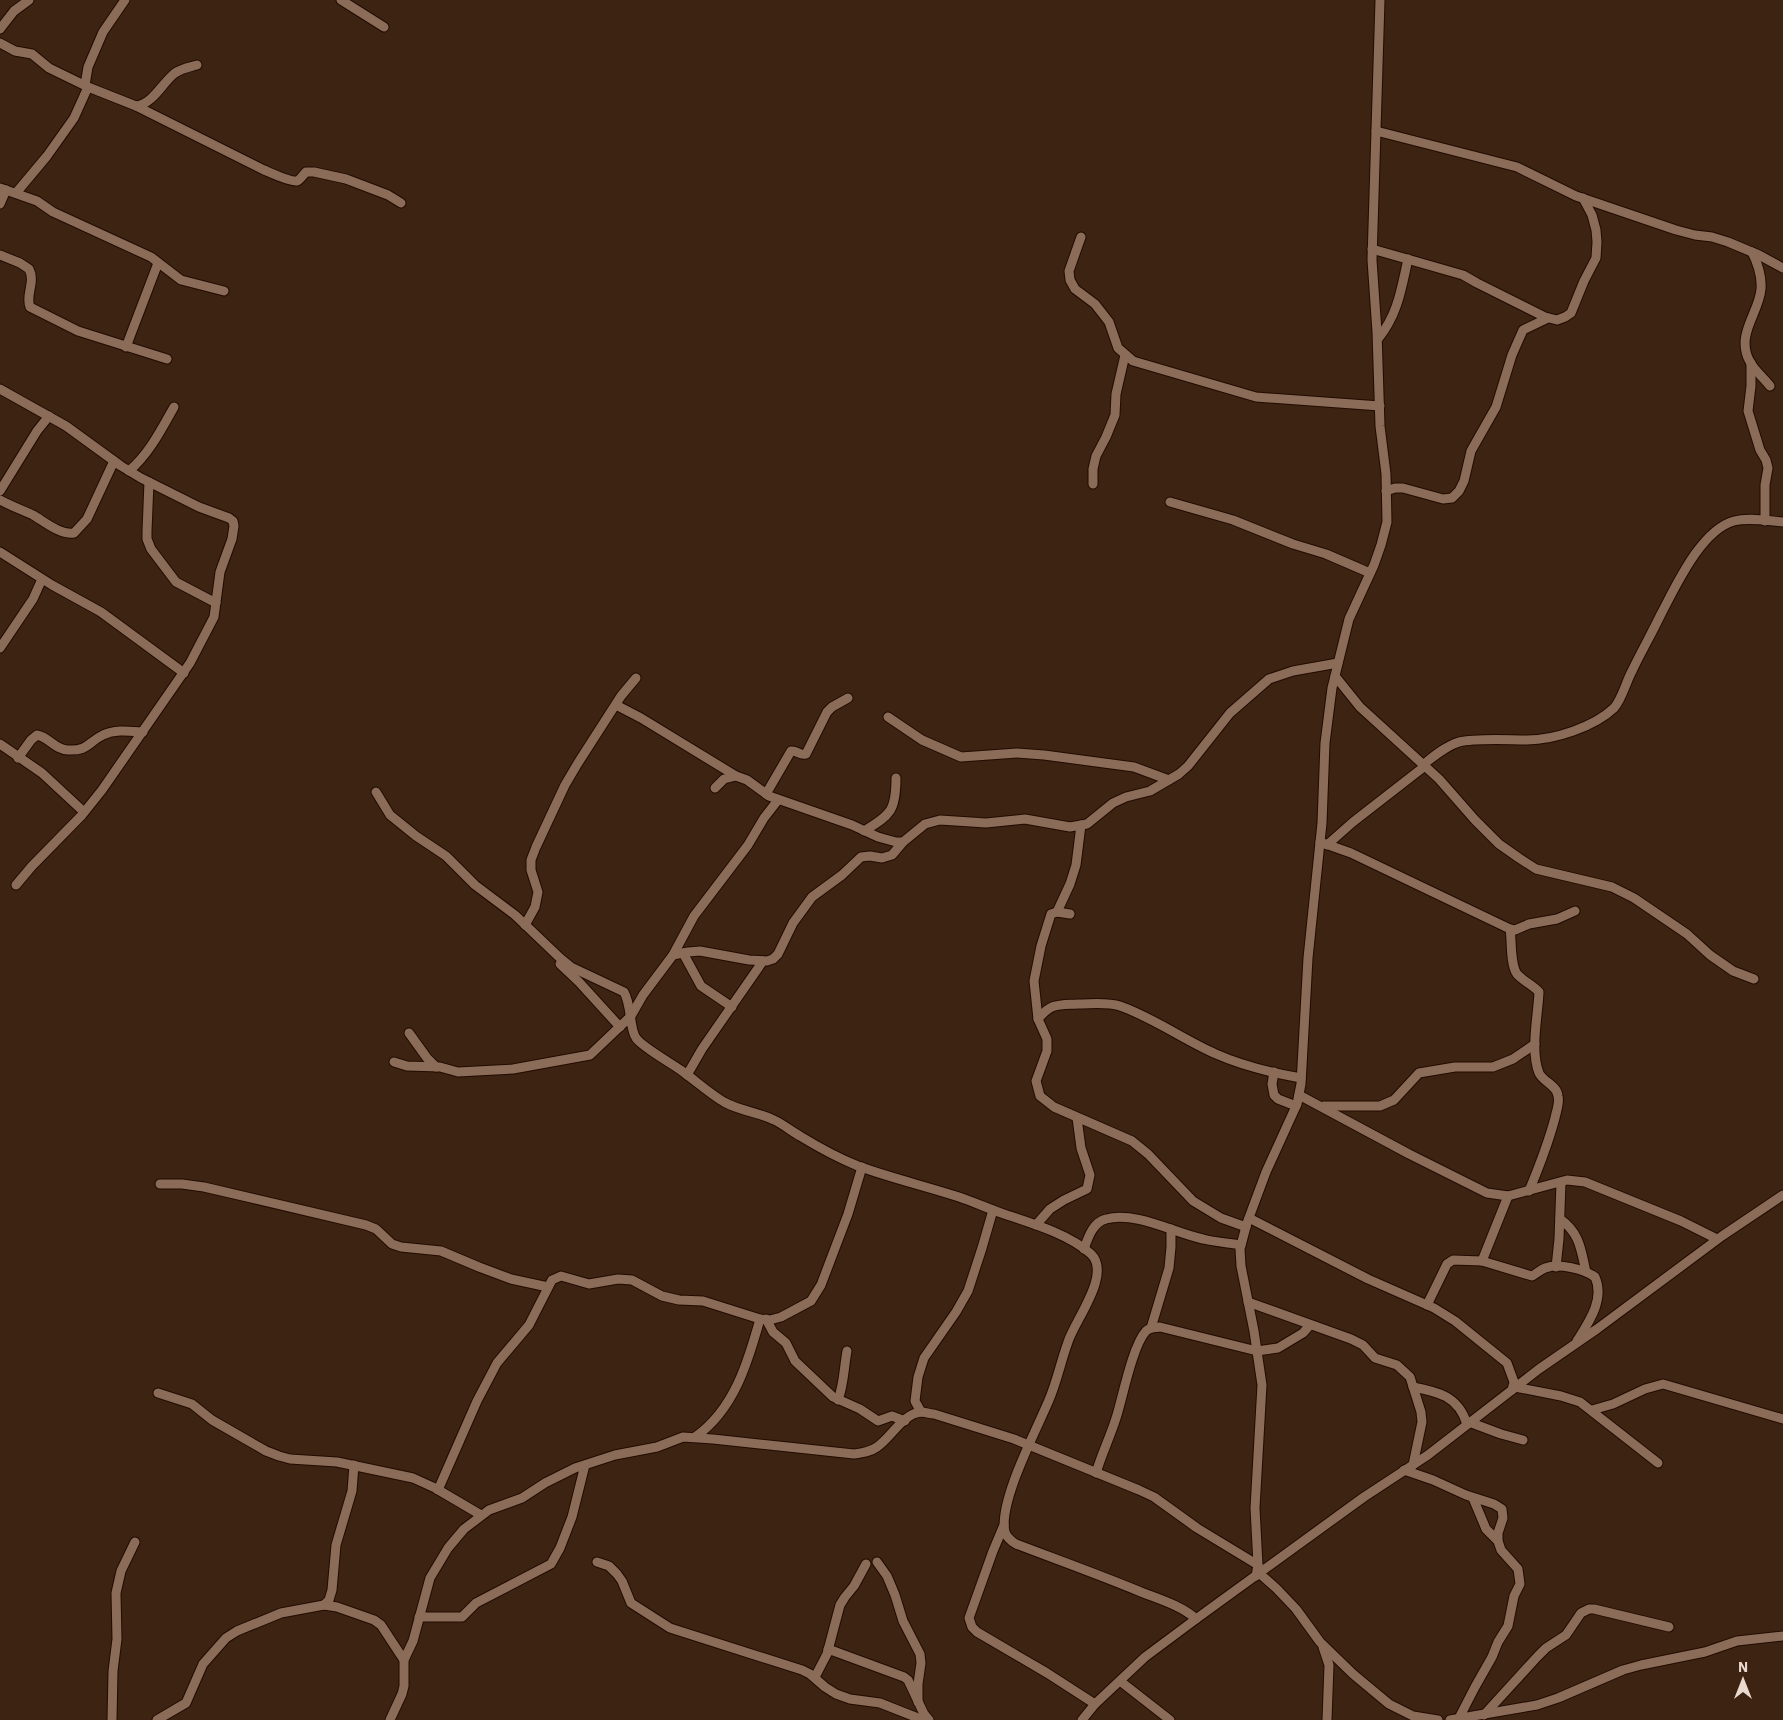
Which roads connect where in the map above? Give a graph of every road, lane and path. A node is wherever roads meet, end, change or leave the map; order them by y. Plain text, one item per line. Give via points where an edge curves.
1 (29, 0) edge
2 (125, 0) edge
3 (341, 0) edge
4 (1380, 0) edge
5 (384, 26) dead end
6 (0, 29) edge
7 (0, 43) edge
8 (197, 65) dead end
9 (87, 86) junction
10 (136, 106) junction
11 (1376, 131) junction
12 (3, 189) edge
13 (16, 193) junction
14 (1583, 198) junction
15 (401, 203) dead end
16 (0, 204) edge
17 (1082, 237) dead end
18 (1372, 249) junction
19 (1752, 252) junction
20 (0, 255) edge
21 (1408, 259) junction
22 (158, 263) junction
23 (1783, 268) edge
24 (224, 291) dead end
25 (1548, 318) junction
26 (1378, 339) junction
27 (126, 347) junction
28 (1125, 355) junction
29 (167, 360) dead end
30 (1751, 363) junction
31 (1770, 386) dead end
32 (0, 389) edge
33 (1380, 406) junction
34 (174, 407) dead end
35 (49, 416) junction
36 (114, 461) junction
37 (129, 471) junction
38 (149, 482) junction
39 (1093, 484) dead end
40 (0, 491) edge
41 (1386, 491) junction
42 (0, 500) edge
43 (1170, 502) dead end
44 (1765, 521) junction
45 (1783, 522) edge
46 (0, 552) edge
47 (1370, 573) junction
48 (42, 579) junction
49 (216, 603) junction
50 (0, 648) edge
51 (1338, 663) junction
52 (184, 673) junction
53 (1335, 676) junction
54 (636, 678) dead end
55 (848, 698) dead end
56 (616, 705) junction
57 (888, 717) dead end
58 (142, 732) junction
59 (0, 744) edge
60 (18, 758) junction
61 (1424, 765) junction
62 (736, 776) junction
63 (896, 778) dead end
64 (1169, 780) junction
65 (715, 788) dead end
66 (376, 792) dead end
67 (766, 794) junction
68 (778, 800) junction
69 (84, 812) junction
70 (1081, 826) junction
71 (864, 831) junction
72 (903, 842) junction
73 (1323, 843) junction
74 (16, 885) dead end
75 (1575, 910) dead end
76 (1057, 912) junction
77 (1070, 914) dead end
78 (525, 925) junction
79 (1510, 929) junction
80 (540, 939) junction
81 (683, 953) junction
82 (673, 955) junction
83 (763, 961) junction
84 (1754, 979) dead end
85 (732, 1007) junction
86 (631, 1016) junction
87 (1038, 1019) junction
88 (620, 1027) junction
89 (409, 1033) dead end
90 (1535, 1044) junction
91 (394, 1062) dead end
92 (436, 1067) junction
93 (1274, 1072) junction
94 (687, 1075) junction
95 (1301, 1078) junction
96 (1299, 1095) junction
97 (1296, 1106) junction
98 (1321, 1106) junction
99 (1078, 1118) junction
100 (862, 1167) junction
101 (1561, 1182) junction
102 (160, 1184) dead end
103 (1529, 1191) junction
104 (1783, 1195) edge
105 (1508, 1196) junction
106 (993, 1210) junction
107 (1249, 1218) junction
108 (1560, 1219) junction
109 (1036, 1225) junction
110 (1246, 1227) junction
111 (1171, 1229) junction
112 (1717, 1239) junction
113 (1241, 1244) junction
114 (1084, 1249) junction
115 (1482, 1261) junction
116 (1556, 1267) junction
117 (1586, 1272) junction
118 (548, 1288) junction
119 (1248, 1302) junction
120 (1427, 1305) junction
121 (763, 1319) junction
122 (1310, 1325) junction
123 (1151, 1328) junction
124 (1574, 1345) junction
125 (848, 1351) dead end
126 (1257, 1351) junction
127 (1413, 1387) junction
128 (1513, 1388) junction
129 (158, 1393) dead end
130 (838, 1400) junction
131 (1592, 1410) junction
132 (921, 1412) junction
133 (1783, 1419) edge
134 (905, 1420) junction
135 (1468, 1423) junction
136 (695, 1437) junction
137 (1523, 1440) dead end
138 (1029, 1445) junction
139 (1658, 1463) dead end
140 (354, 1465) junction
141 (585, 1465) junction
142 (1412, 1465) junction
143 (1404, 1470) junction
144 (1096, 1473) junction
145 (438, 1490) junction
146 (1473, 1498) junction
147 (481, 1515) junction
148 (1004, 1525) junction
149 (1498, 1541) junction
150 (135, 1542) dead end
151 (597, 1562) dead end
152 (877, 1562) dead end
153 (866, 1564) dead end
154 (1258, 1572) junction
155 (324, 1605) junction
156 (419, 1617) junction
157 (1196, 1619) junction
158 (1669, 1627) dead end
159 (1783, 1636) edge
160 (1320, 1642) junction
161 (828, 1649) junction
162 (404, 1660) junction
163 (815, 1677) junction
164 (1120, 1681) junction
165 (918, 1702) junction
166 (1095, 1704) junction
167 (1484, 1715) junction
168 (1454, 1719) edge
169 (112, 1720) edge
170 (157, 1720) edge
171 (390, 1720) edge
172 (924, 1720) edge
173 (929, 1720) edge
174 (1082, 1720) edge
175 (1170, 1720) edge
176 (1327, 1720) edge
177 (1438, 1720) edge

1 - 6 street via 14,11
2 - 9 street via 103,32 88,67
3 - 5 street
4 - 11 street
7 - 9 street via 14,51 32,54 49,68
8 - 10 street via 175,73 147,102
9 - 10 street
9 - 13 street via 74,118 48,156
10 - 15 street via 284,178 296,181 306,172 314,172 346,179
11 - 14 street via 1517,167
11 - 18 street
12 - 13 street
12 - 16 street
13 - 22 street via 152,257
14 - 19 street
14 - 25 street via 1596,230 1596,258 1571,312 1557,320
17 - 28 street via 1069,271 1070,280 1109,322 1118,348
18 - 21 street
18 - 26 street
19 - 23 street
19 - 30 street via 1758,265 1761,292 1746,335 1745,349
20 - 27 street via 29,269 32,281 30,307 78,331
21 - 25 street via 1464,275
21 - 26 street via 1395,312
22 - 24 street via 181,280
22 - 27 street
25 - 41 street via 1523,330 1496,407 1471,452 1459,491 1452,498 1443,499 1402,488
26 - 33 street
27 - 29 street
28 - 33 street via 1133,361 1256,397
28 - 39 street via 1115,415 1096,456
30 - 31 street
30 - 44 street via 1748,411 1768,468
32 - 35 street
33 - 41 street
34 - 37 street via 144,456
35 - 36 street
35 - 40 street
36 - 37 street
36 - 42 street via 87,519 74,533 60,531
37 - 38 street
38 - 49 street via 147,539 151,549 176,582
38 - 49 street via 233,521 232,539 220,572
41 - 47 street via 1387,522
43 - 47 street via 1233,520
44 - 45 street
44 - 61 street via 1734,520 1720,527 1694,554 1616,706 1605,716 1551,738 1460,742
46 - 48 street
47 - 51 street via 1349,619
48 - 50 street
48 - 52 street via 101,612
49 - 52 street via 214,617
51 - 53 street
51 - 64 street via 1293,671 1270,679 1230,713 1188,766
52 - 58 street
53 - 61 street via 1360,707
53 - 73 street via 1325,743
54 - 56 street
55 - 67 street via 826,712 806,754 791,751
56 - 62 street
56 - 78 street via 565,785 533,853 531,870 538,892 535,907
57 - 64 street via 922,740 961,758 1017,753 1044,755 1134,767
58 - 60 street via 112,732 88,747 69,750 58,748 44,736 37,735
58 - 69 street
59 - 60 street
60 - 69 street via 42,773
61 - 73 street
61 - 84 street via 1493,838 1519,858 1536,869 1612,887 1634,898 1733,971
62 - 65 street via 724,779
62 - 67 street
63 - 71 street via 890,813
64 - 70 street via 1150,791 1119,800
66 - 78 street via 390,815 446,856
67 - 68 street
68 - 71 street
68 - 82 street via 694,916
69 - 74 street
70 - 72 street via 1025,819 986,823 940,820 925,824
70 - 76 street via 1076,865
71 - 72 street via 890,841
72 - 83 street via 892,855 861,857 842,876 812,897 793,923 778,954
73 - 79 street via 1351,853
73 - 95 street via 1308,958
75 - 79 street via 1557,919
76 - 77 street
76 - 87 street via 1051,914 1034,981
78 - 80 street
79 - 90 street via 1516,973 1539,992
80 - 86 street via 571,966 624,992
80 - 88 street via 549,954
81 - 82 street
81 - 83 street via 700,951
81 - 85 street via 701,986
82 - 86 street
83 - 85 street
85 - 94 street
86 - 88 street
86 - 94 street via 634,1036 641,1044
87 - 93 street via 1054,1005 1119,1006 1217,1054
87 - 99 street via 1048,1039 1048,1052 1038,1073 1037,1089 1040,1096 1054,1107
88 - 92 street via 590,1055 578,1058 458,1072
89 - 92 street
90 - 98 street via 1513,1060 1493,1067 1455,1067 1418,1073 1394,1100 1380,1106
90 - 103 street via 1538,1070 1541,1078 1556,1089 1558,1107
91 - 92 street
93 - 95 street
93 - 97 street via 1274,1095
94 - 100 street via 725,1102 773,1119 826,1151
95 - 96 street
96 - 97 street
96 - 98 street
97 - 107 street
98 - 105 street via 1462,1181 1487,1193
99 - 109 street via 1081,1148 1090,1175 1087,1189 1050,1209
99 - 110 street via 1132,1141 1193,1201 1221,1218
100 - 106 street
100 - 121 street via 821,1285 811,1301 782,1317
101 - 103 street
101 - 108 street
101 - 112 street via 1585,1182
102 - 118 street via 204,1186 346,1220 376,1229 392,1244 441,1251 511,1279
103 - 105 street
104 - 112 street
105 - 115 street
106 - 109 street
106 - 132 street via 968,1291 924,1358 915,1401
107 - 110 street
107 - 120 street via 1368,1280
108 - 116 street
108 - 117 street via 1576,1234
109 - 114 street
110 - 113 street
111 - 113 street via 1202,1239
111 - 114 street via 1123,1217 1104,1219 1089,1234
111 - 123 street via 1169,1268
112 - 124 street
113 - 119 street via 1241,1266
114 - 138 street via 1096,1262 1097,1279 1067,1342 1050,1400
115 - 116 street via 1532,1276 1547,1267
115 - 120 street via 1453,1260 1447,1264
116 - 117 street
117 - 124 street via 1595,1277 1599,1298
118 - 121 street via 552,1280 561,1276 589,1284 632,1280 662,1296 703,1301
118 - 145 street via 528,1325 497,1363
119 - 122 street
119 - 126 street
120 - 128 street via 1456,1320 1507,1362
121 - 130 street via 786,1343 795,1361
121 - 136 street via 734,1393 711,1423
122 - 126 street via 1278,1348
122 - 127 street via 1351,1339 1376,1358 1397,1365 1410,1377
123 - 126 street via 1160,1327
123 - 144 street via 1138,1347
124 - 128 street
125 - 130 street
126 - 154 street via 1262,1385 1255,1508
127 - 135 street via 1435,1391 1449,1398 1463,1412
127 - 142 street via 1422,1422
128 - 131 street via 1574,1398
128 - 135 street
129 - 140 street via 192,1404 212,1420 279,1456 290,1460
130 - 134 street via 878,1421 892,1416
131 - 133 street via 1663,1384
131 - 139 street
132 - 134 street
132 - 138 street
134 - 136 street via 878,1447 854,1454
135 - 137 street
135 - 142 street
136 - 141 street via 676,1439
138 - 144 street
138 - 148 street via 1005,1512
140 - 145 street via 412,1478
140 - 155 street via 352,1491 336,1545 332,1590
141 - 147 street
141 - 156 street via 572,1517 551,1564 476,1602 462,1617
142 - 143 street
143 - 146 street
143 - 154 street
144 - 154 street via 1154,1497
145 - 147 street
146 - 149 street via 1486,1530
146 - 149 street via 1502,1509
147 - 156 street via 448,1548 430,1578
148 - 157 street via 1005,1534 1016,1544 1156,1598
148 - 166 street via 970,1618 972,1627
149 - 168 street via 1501,1550 1518,1569 1520,1584 1508,1626
150 - 169 street via 121,1572 116,1593
151 - 163 street via 609,1566 617,1574 631,1603 670,1628
152 - 165 street via 887,1576 903,1621 920,1654
153 - 161 street via 840,1605
154 - 157 street
154 - 160 street via 1296,1609
155 - 162 street via 374,1620 381,1625
155 - 170 street via 281,1613 236,1631 203,1664 186,1703
156 - 162 street
157 - 164 street via 1145,1657
158 - 167 street via 1594,1609 1585,1610 1566,1635 1546,1648
159 - 167 street via 1737,1641 1704,1652 1641,1665 1537,1705
160 - 176 street via 1329,1664
160 - 177 street via 1389,1704 1412,1716
161 - 163 street
161 - 165 street via 904,1677
162 - 171 street via 404,1686
163 - 172 street via 836,1694 880,1704
164 - 166 street
164 - 175 street
165 - 173 street
166 - 174 street
167 - 168 street

